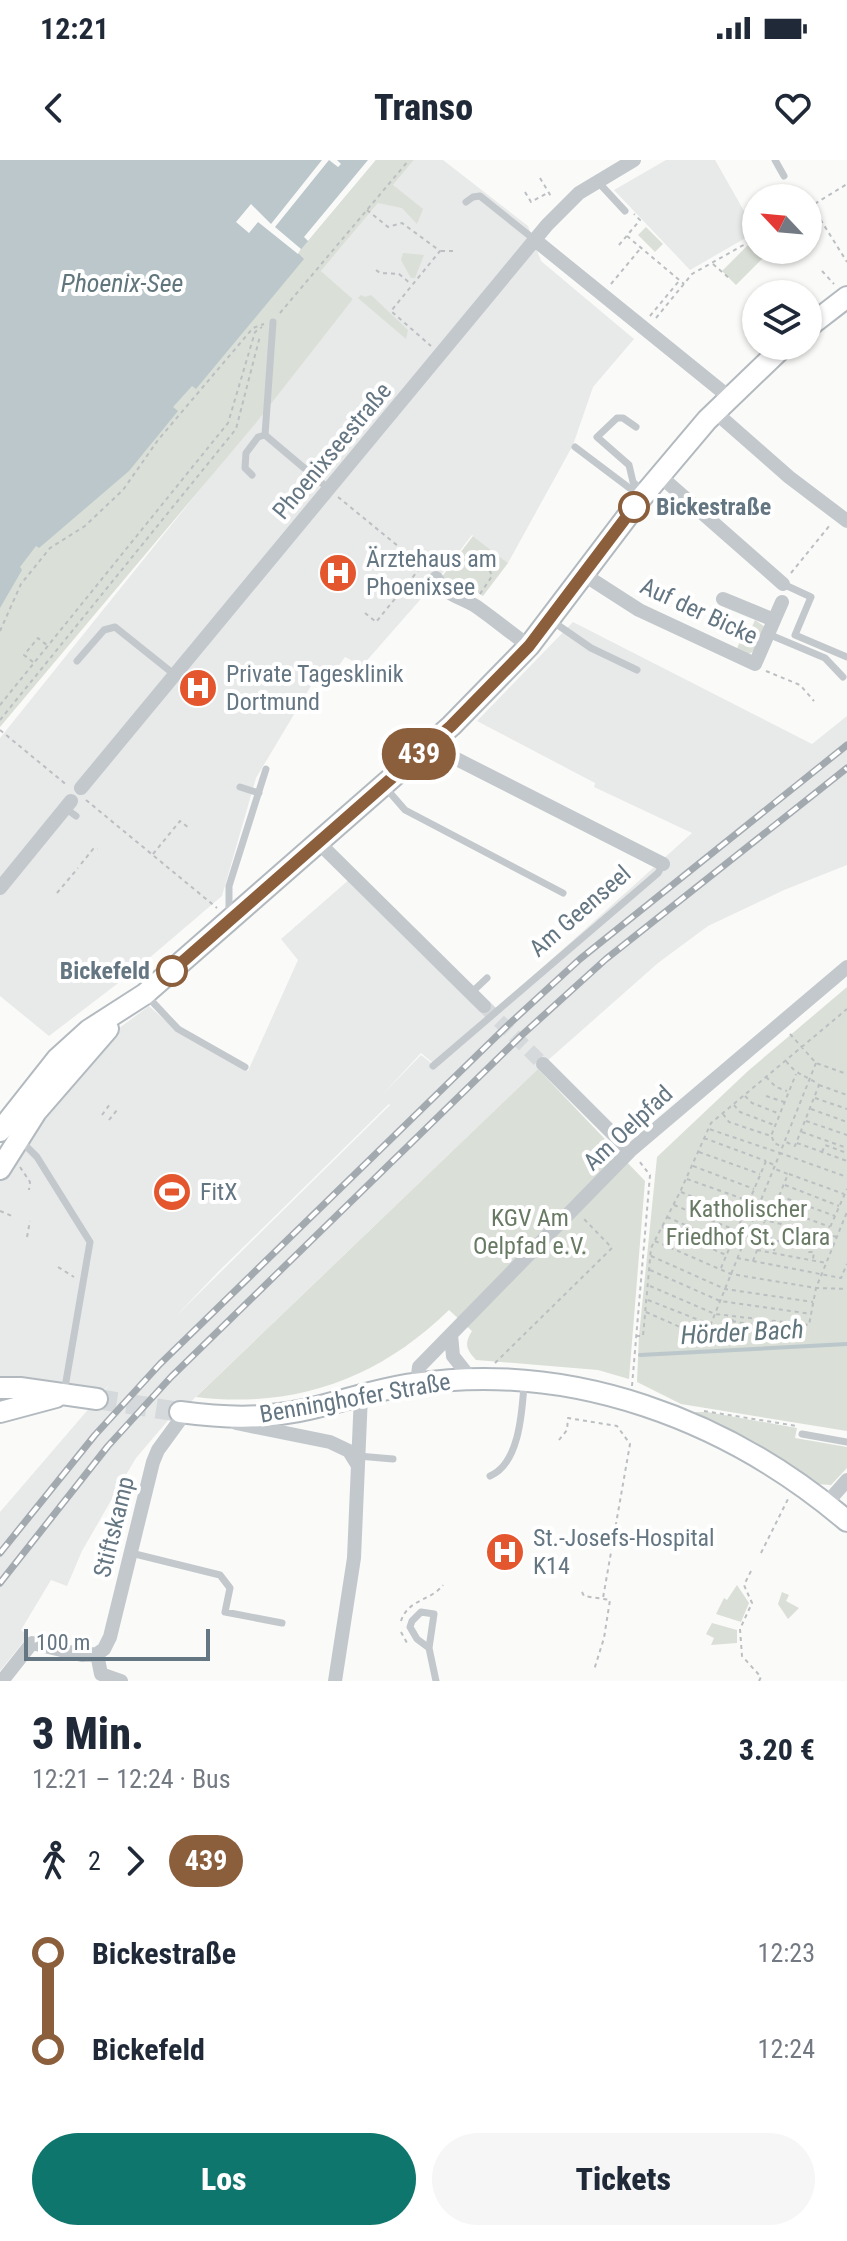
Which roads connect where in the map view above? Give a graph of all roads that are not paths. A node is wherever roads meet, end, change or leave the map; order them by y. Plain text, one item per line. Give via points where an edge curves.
1 (634, 160) edge
2 (775, 160) edge
3 (784, 176) dead end
4 (597, 181) junction
5 (466, 202) dead end
6 (625, 211) dead end
7 (535, 240) junction
8 (841, 290) edge
9 (822, 311) edge
10 (273, 322) road end
11 (769, 360) edge
12 (722, 404) junction
13 (636, 427) dead end
14 (265, 435) junction
15 (575, 447) dead end
16 (252, 475) dead end
17 (659, 475) junction
18 (329, 489) junction
19 (644, 495) junction
20 (842, 518) edge
21 (428, 571) road end
22 (583, 574) junction
23 (783, 584) joint
24 (723, 599) dead end
25 (782, 602) dead end
26 (549, 619) junction
27 (771, 627) junction
28 (529, 646) junction
29 (847, 657) edge
30 (77, 661) dead end
31 (637, 670) dead end
32 (175, 675) junction
33 (843, 677) dead end
34 (429, 745) junction
35 (266, 769) dead end
36 (383, 786) junction
37 (240, 787) dead end
38 (259, 793) junction
39 (319, 843) junction
40 (663, 864) joint
41 (0, 888) edge
42 (563, 893) dead end
43 (223, 915) junction
44 (847, 967) edge
45 (487, 978) dead end
46 (471, 993) junction
47 (138, 1000) junction
48 (484, 1006) tunnel mouth
49 (543, 1064) tunnel mouth
50 (433, 1066) dead end
51 (245, 1067) dead end
52 (6, 1126) edge
53 (630, 1151) junction
54 (10, 1168) edge
55 (451, 1335) junction
56 (471, 1379) junction
57 (525, 1379) junction
58 (417, 1383) junction
59 (0, 1388) edge
60 (64, 1395) junction
61 (361, 1395) junction
62 (97, 1399) tunnel mouth
63 (0, 1412) edge
64 (183, 1413) joint
65 (212, 1417) junction
66 (802, 1434) road end
67 (847, 1442) edge
68 (393, 1459) dead end
69 (358, 1460) junction
70 (490, 1476) dead end
71 (847, 1480) edge
72 (826, 1504) junction
73 (847, 1521) edge
74 (131, 1553) junction
75 (282, 1623) dead end
76 (429, 1648) junction
77 (97, 1654) junction
78 (2, 1681) edge
79 (121, 1681) edge
80 (335, 1681) edge
81 (436, 1681) edge

1 - 4 street, Phoenixseestraße
2 - 3 lane
4 - 6 lane
4 - 7 street, Phoenixseestraße via 560,210
5 - 7 lane via 480,196
7 - 12 street via 648,324
7 - 18 street, Phoenixseestraße
8 - 9 main road
10 - 14 lane
11 - 12 main road
12 - 17 main road
12 - 20 street via 789,477
13 - 19 lane via 617,418 597,437 629,465 633,482
14 - 16 lane via 246,453 245,468
14 - 18 lane
15 - 19 lane
17 - 19 main road
17 - 23 street
18 - 32 street, Phoenixseestraße
19 - 22 main road
21 - 28 street via 458,599 473,604
22 - 26 main road
22 - 27 street, Auf der Bicke via 639,610 755,664
23 - 29 lane via 811,597 795,635
24 - 27 street, Auf der Bicke
25 - 27 street, Auf der Bicke
26 - 28 main road
26 - 31 lane via 591,648
27 - 33 lane via 825,658
28 - 34 main road
30 - 32 lane via 104,630 115,627
32 - 41 street, Phoenixseestraße
34 - 36 main road
34 - 40 street, Am Geenseel
35 - 38 lane
36 - 39 main road
36 - 42 lane via 405,810
37 - 38 lane
38 - 43 lane
39 - 43 main road
39 - 46 street
40 - 50 lane, Am Geenseel
43 - 47 main road
44 - 53 street, Am Oelpfad
45 - 46 lane
46 - 48 street
47 - 51 lane
47 - 52 main road via 89,1030 57,1059
49 - 53 street
52 - 54 main road
52 - 60 lane via 37,1157 90,1242
53 - 55 street, Am Oelpfad
55 - 56 street via 453,1356
55 - 58 street, Am Oelpfad via 419,1367
56 - 57 main road, Benninghofer Straße
56 - 58 main road, Benninghofer Straße
57 - 70 lane via 511,1451 500,1471
57 - 72 main road, Benninghofer Straße via 631,1401 719,1436
58 - 61 main road, Benninghofer Straße
59 - 60 main road
60 - 62 main road
60 - 63 main road
61 - 65 main road, Benninghofer Straße via 273,1415
61 - 69 street
64 - 65 main road, Benninghofer Straße
64 - 74 street, Stiftskamp via 153,1462
65 - 69 street, Benninghofer Straße via 330,1442
66 - 67 lane
68 - 69 lane
69 - 80 street via 354,1558
71 - 72 street
72 - 73 main road, Benninghofer Straße
74 - 75 lane via 220,1575 230,1588 225,1612
74 - 77 street, Stiftskamp via 110,1637
76 - 76 lane via 410,1627 421,1612 434,1614
76 - 81 lane
77 - 78 street via 32,1643
77 - 79 street via 101,1674

